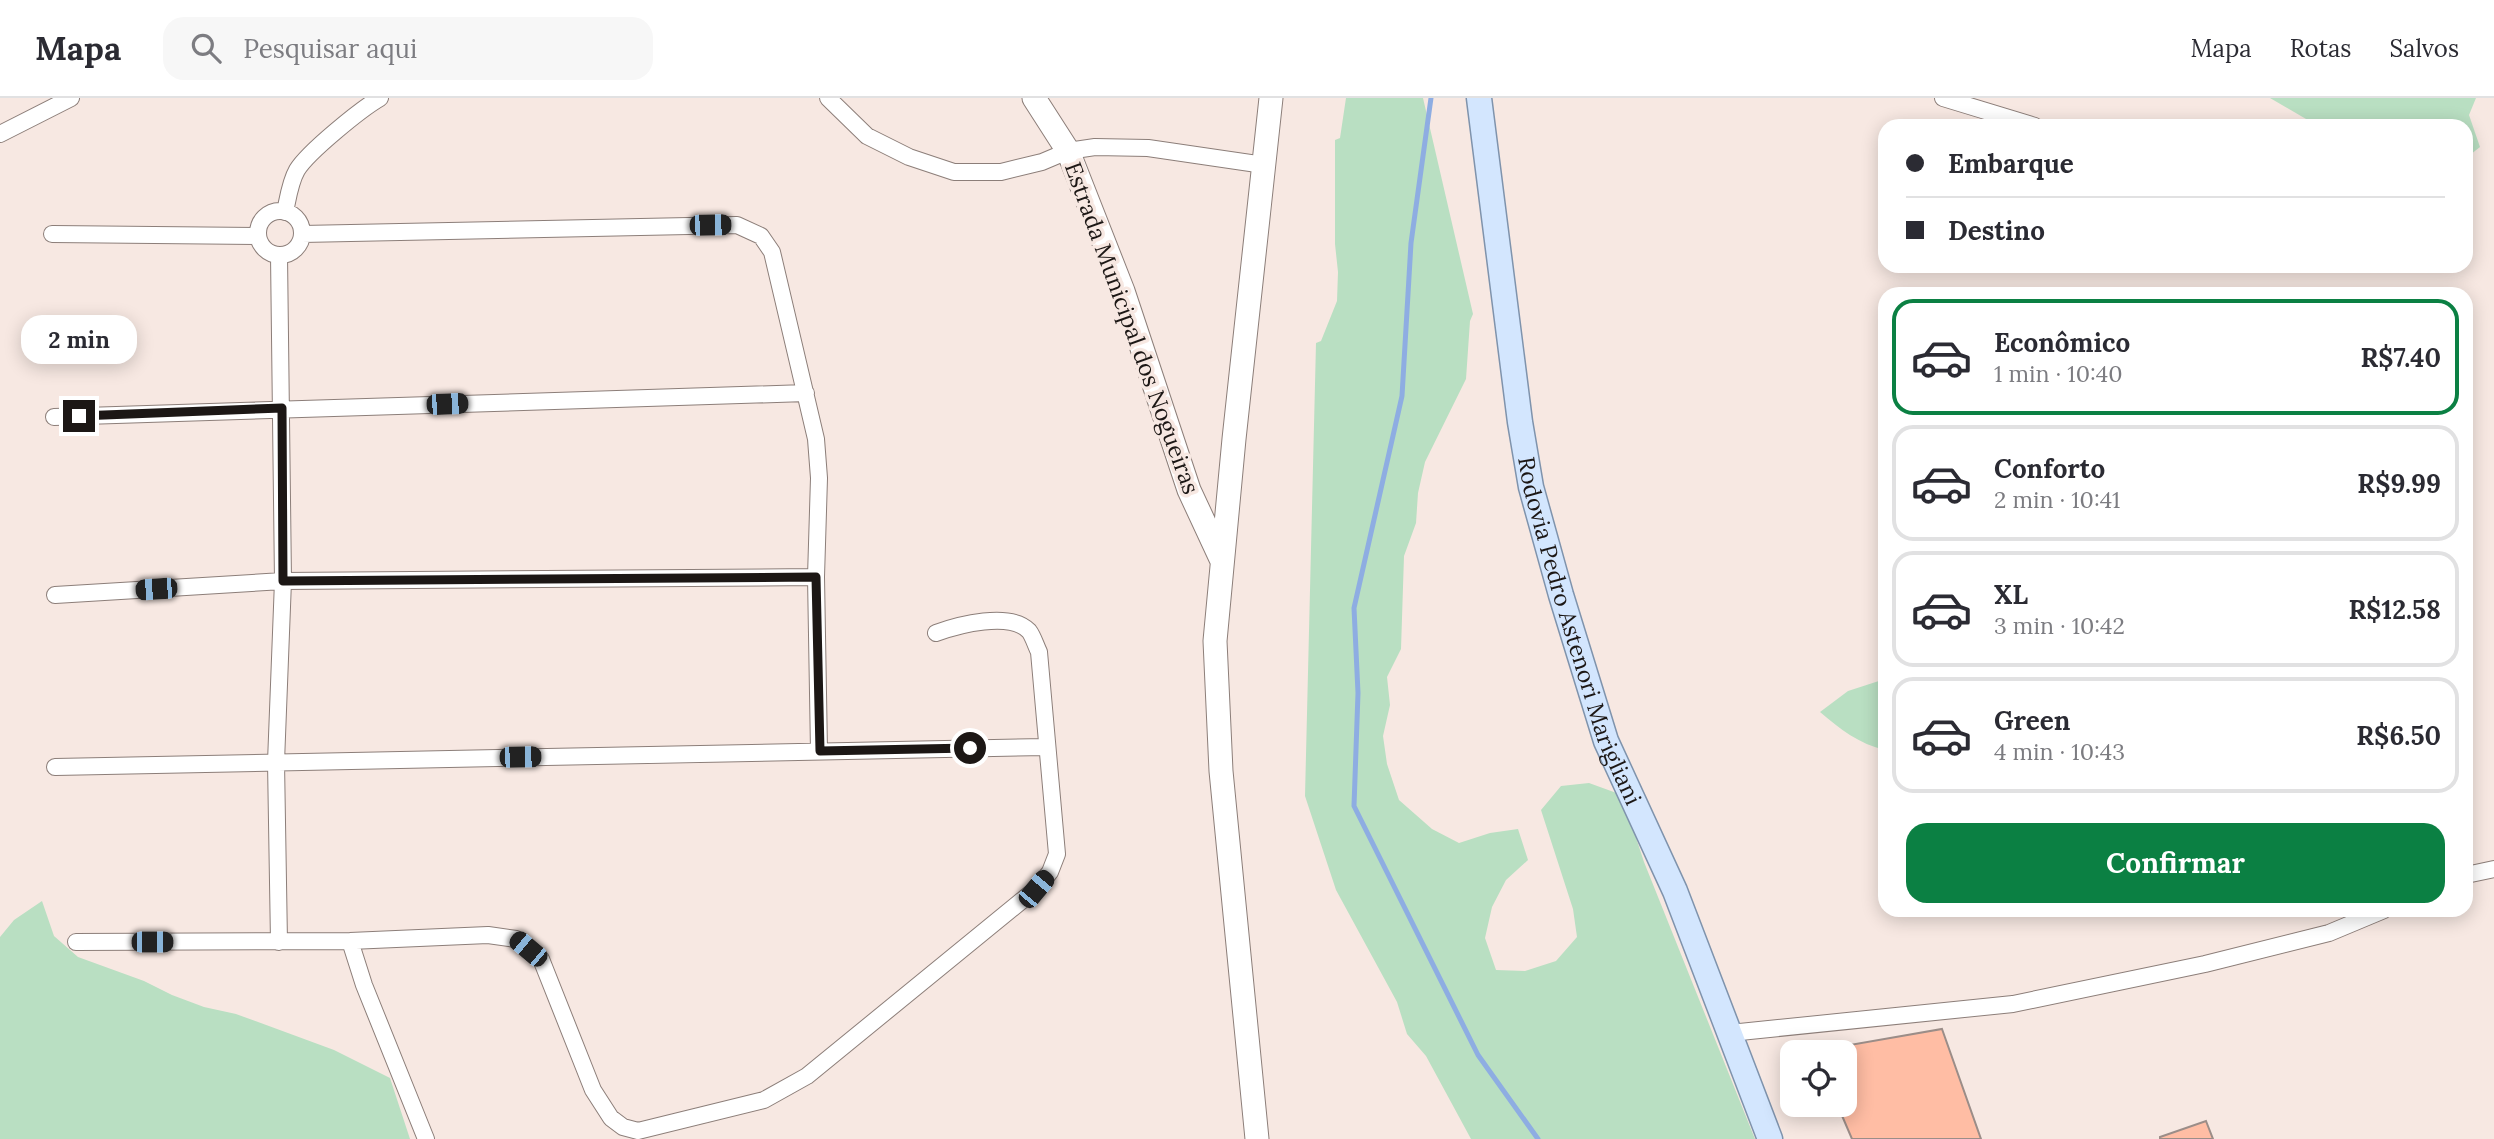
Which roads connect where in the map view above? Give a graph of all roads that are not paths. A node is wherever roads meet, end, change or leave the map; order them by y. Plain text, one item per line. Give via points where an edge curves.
1 (71, 98) edge
2 (380, 98) edge
3 (828, 98) edge
4 (1034, 98) edge
5 (1271, 98) edge
6 (1479, 98) edge
7 (1943, 98) edge
8 (2012, 119) edge
9 (0, 134) edge
10 (1068, 152) junction
11 (1264, 165) junction
12 (285, 212) junction
13 (52, 234) dead end
14 (302, 234) junction
15 (258, 236) junction
16 (279, 256) junction
17 (806, 393) junction
18 (282, 408) junction
19 (54, 417) dead end
20 (1222, 562) junction
21 (816, 577) junction
22 (283, 581) junction
23 (55, 595) dead end
24 (936, 633) dead end
25 (1046, 747) junction
26 (820, 751) junction
27 (276, 762) junction
28 (55, 767) dead end
29 (2494, 869) edge
30 (2473, 874) edge
31 (2367, 917) edge
32 (350, 941) junction
33 (76, 942) dead end
34 (279, 942) junction
35 (1730, 1033) junction
36 (426, 1139) edge
37 (1257, 1139) edge
38 (1770, 1139) edge

1 - 9 street
2 - 12 street via 299,167
3 - 10 street via 867,136 908,157 954,172 1001,172
4 - 10 street, Estrada Municipal dos Nogueiras
5 - 11 street
6 - 35 main road, Rodovia Pedro Astenori Marigliani via 1520,422 1535,499 1606,741 1675,891
7 - 8 street
10 - 11 street via 1095,147 1148,148
10 - 20 street, Estrada Municipal dos Nogueiras via 1123,291 1189,490
11 - 20 street
12 - 14 street via 294,216
12 - 15 street via 265,217
13 - 15 street
14 - 16 street via 299,245
14 - 17 street via 737,225 761,236 772,252
15 - 16 street via 265,250
16 - 18 street
17 - 18 street
17 - 21 street via 816,439
18 - 19 street
18 - 22 street
20 - 37 street via 1215,641 1222,771
21 - 22 street
21 - 26 street
22 - 23 street
22 - 27 street
24 - 25 street via 965,623 999,622 1011,622 1028,631 1039,652
25 - 26 street
25 - 32 street via 1057,854 1050,872 1036,889 845,1047 764,1100 638,1131 623,1127 611,1118 593,1090 541,960 516,939 488,935
26 - 27 street
27 - 28 street
27 - 34 street
29 - 30 street
31 - 35 street via 2329,933 2205,964 2013,1004
32 - 34 street
32 - 36 street
33 - 34 street
35 - 38 main road, Rodovia Pedro Astenori Marigliani

